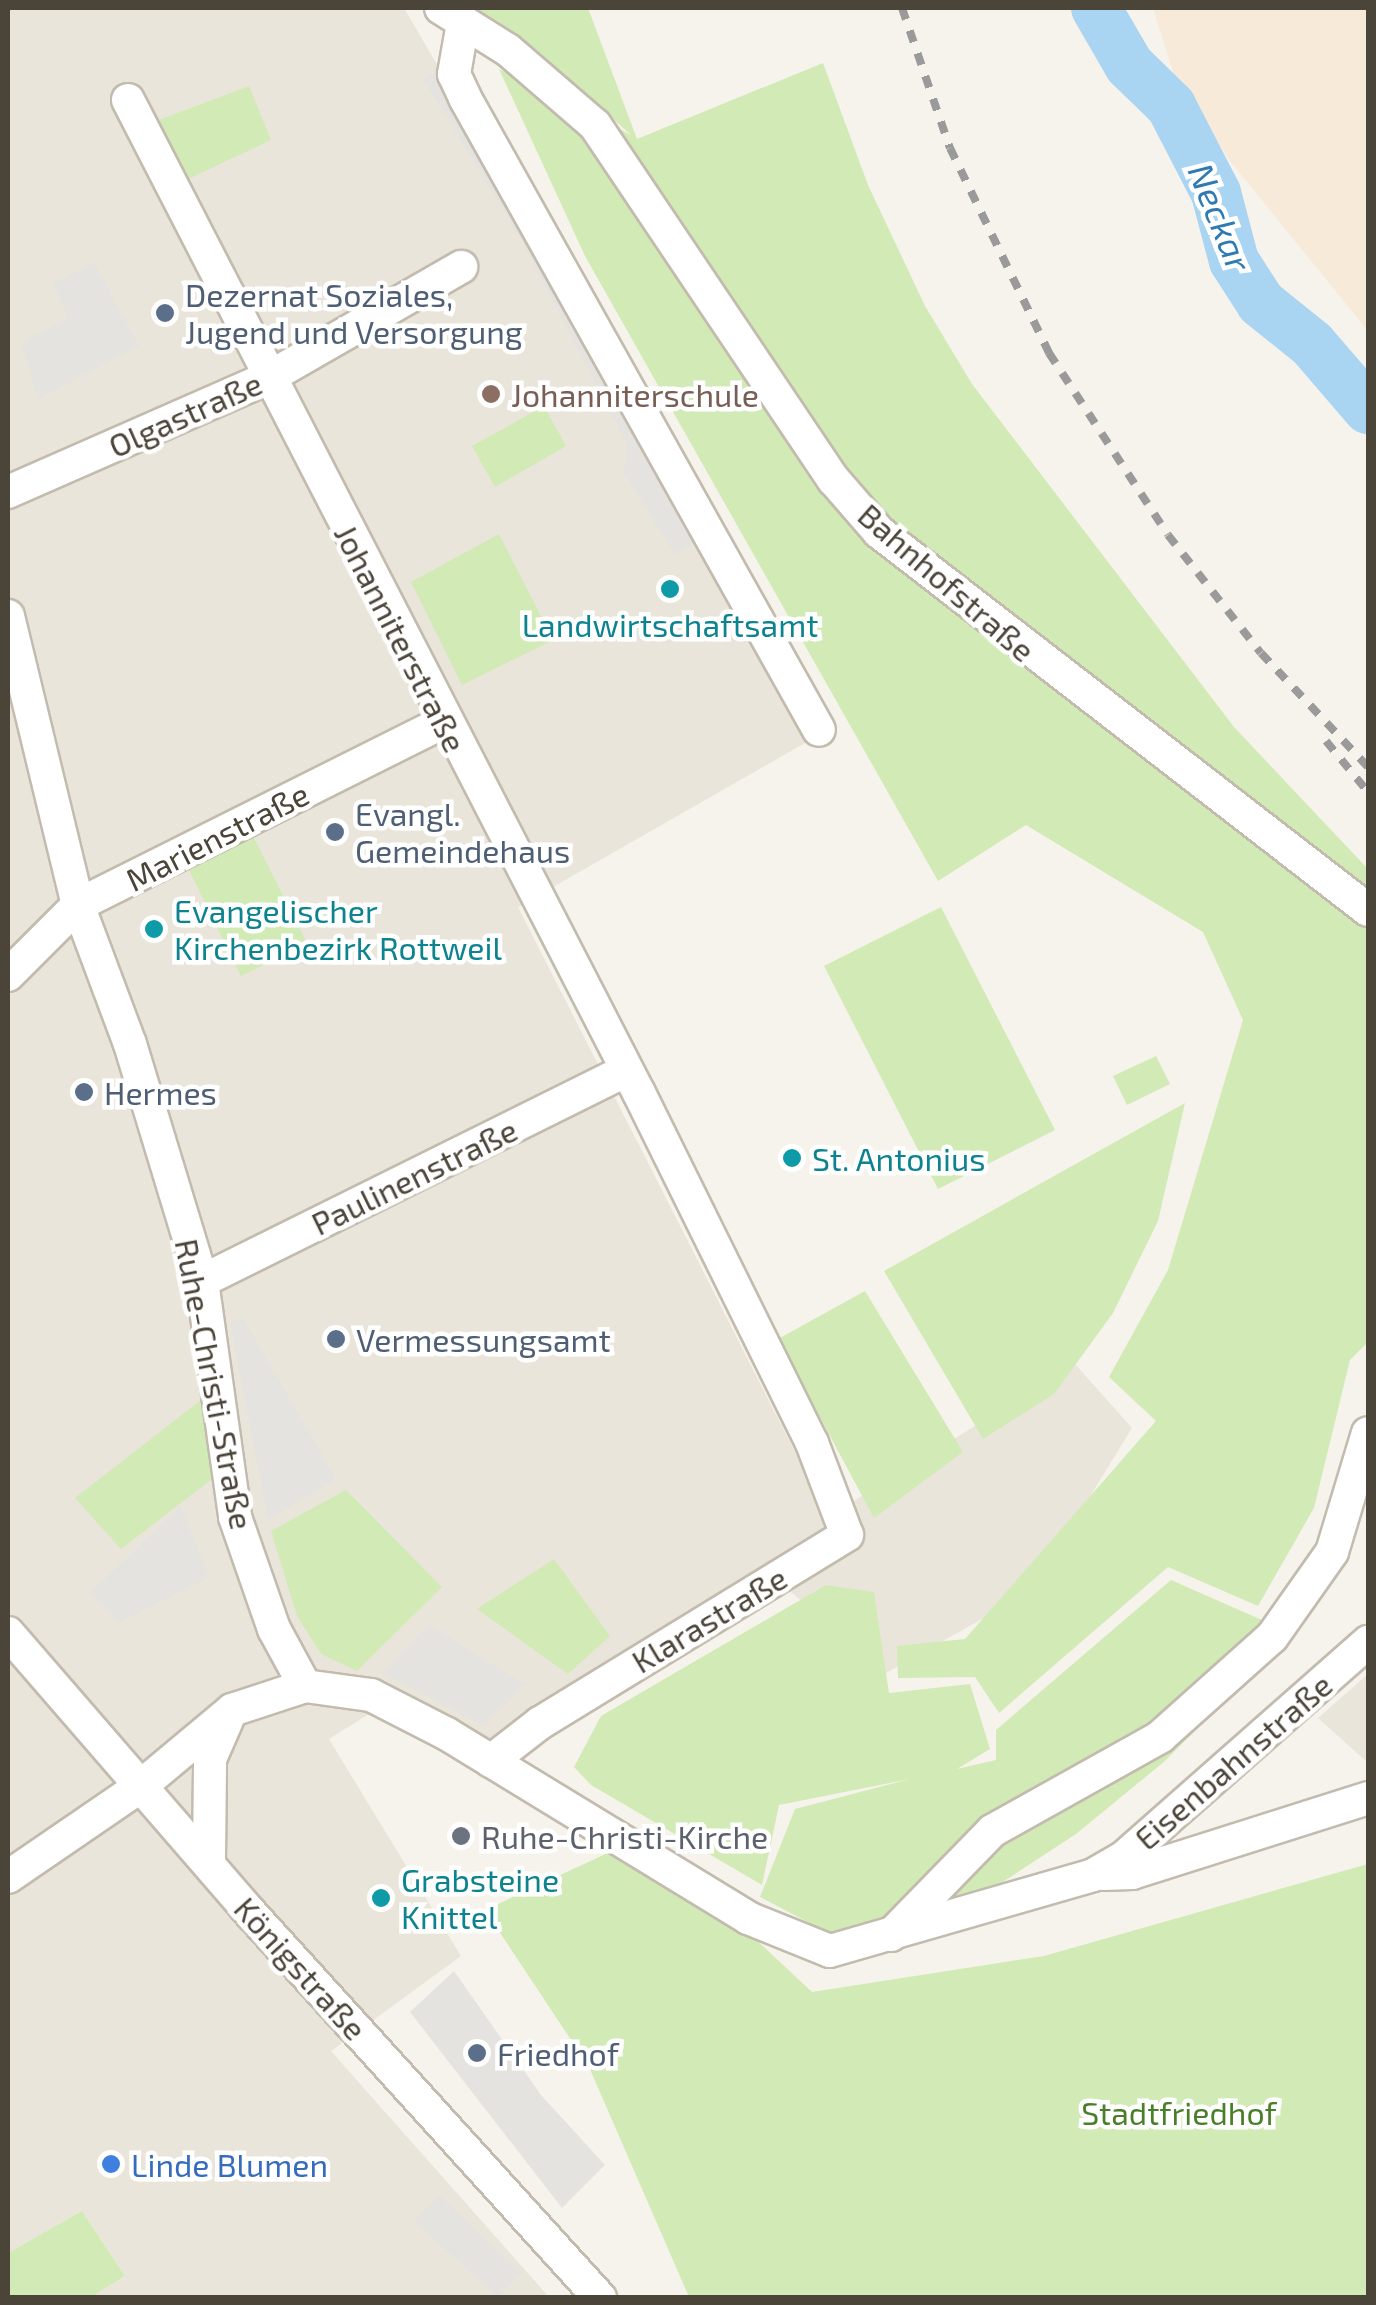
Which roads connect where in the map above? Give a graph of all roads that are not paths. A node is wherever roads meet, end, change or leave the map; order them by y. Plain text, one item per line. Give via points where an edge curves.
1 (452, 15) edge
2 (128, 100) dead end
3 (461, 267) dead end
4 (268, 378) junction
5 (8, 492) edge
6 (8, 616) edge
7 (444, 722) junction
8 (818, 730) dead end
9 (78, 905) junction
10 (1368, 910) edge
11 (8, 975) edge
12 (625, 1071) junction
13 (202, 1281) junction
14 (1368, 1432) edge
15 (812, 1443) joint
16 (8, 1633) edge
17 (1368, 1642) edge
18 (306, 1686) junction
19 (232, 1710) junction
20 (491, 1761) junction
21 (141, 1786) junction
22 (1368, 1798) edge
23 (209, 1861) junction
24 (1094, 1875) junction
25 (8, 1877) edge
26 (888, 1938) junction
27 (600, 2298) edge

1 - 8 street via 460,86
1 - 10 street, Bahnhofstraße via 508,50 595,125 834,480 879,532
2 - 4 street, Johanniterstraße
3 - 4 street, Olgastraße
4 - 5 street, Olgastraße
4 - 7 street, Johanniterstraße
6 - 9 street, Ruhe-Christi-Straße
7 - 9 street, Marienstraße
7 - 12 street, Johanniterstraße
9 - 11 street, Marienstraße
9 - 13 street, Ruhe-Christi-Straße via 130,1044
12 - 13 street, Paulinenstraße
12 - 15 street, Johanniterstraße
13 - 18 street, Ruhe-Christi-Straße via 235,1517 274,1629
14 - 26 street via 1332,1552 1272,1638 1160,1737 992,1831
15 - 20 street, Klarastraße via 847,1535 540,1723
16 - 21 street, Königstraße
17 - 24 street, Eisenbahnstraße via 1122,1858
18 - 19 street, Eisenbahnstraße
18 - 20 street, Eisenbahnstraße via 371,1695
19 - 21 street, Eisenbahnstraße
19 - 23 street via 210,1758
20 - 26 street, Eisenbahnstraße via 748,1918 830,1951
21 - 23 street, Königstraße
21 - 25 street, Eisenbahnstraße
22 - 24 street, Eisenbahnstraße via 1132,1873
23 - 27 street, Königstraße
24 - 26 street, Eisenbahnstraße

